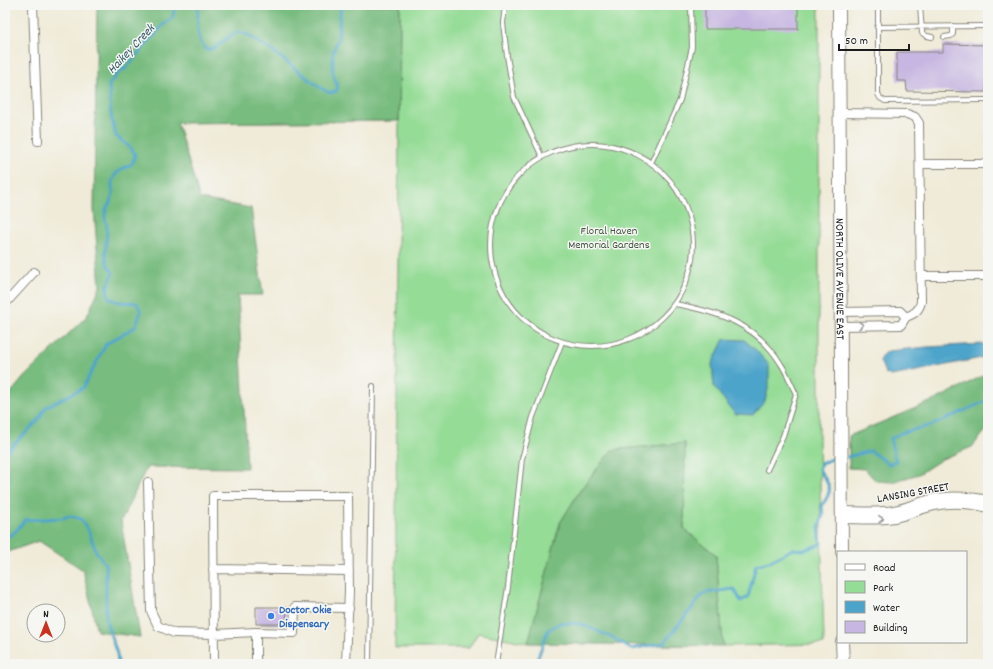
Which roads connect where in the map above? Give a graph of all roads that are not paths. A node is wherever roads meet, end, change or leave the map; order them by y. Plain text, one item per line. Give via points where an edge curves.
1 (33, 5) edge
2 (505, 5) edge
3 (691, 5) edge
4 (839, 5) edge
5 (878, 5) edge
6 (920, 5) edge
7 (953, 26) junction
8 (988, 26) edge
9 (877, 27) junction
10 (921, 27) junction
11 (932, 37) dead end
12 (944, 37) dead end
13 (988, 100) edge
14 (840, 114) junction
15 (38, 141) dead end
16 (542, 157) junction
17 (651, 163) junction
18 (920, 164) junction
19 (988, 164) edge
20 (34, 272) dead end
21 (921, 276) junction
22 (988, 276) edge
23 (5, 304) edge
24 (675, 304) junction
25 (881, 311) junction
26 (841, 312) junction
27 (906, 317) junction
28 (881, 325) junction
29 (841, 326) junction
30 (562, 342) junction
31 (373, 386) dead end
32 (767, 470) dead end
33 (148, 482) dead end
34 (988, 500) edge
35 (988, 508) edge
36 (842, 515) junction
37 (842, 551) edge
38 (213, 569) junction
39 (349, 571) junction
40 (349, 608) junction
41 (256, 632) junction
42 (214, 634) junction
43 (842, 643) edge
44 (214, 664) edge
45 (256, 664) edge
46 (346, 664) edge
47 (369, 664) edge
48 (496, 664) edge
49 (843, 664) edge

1 - 15 street
2 - 16 lane via 503,23 514,97
3 - 17 lane via 692,47 680,100
4 - 14 street, NORTH OLIVE AVENUE EAST
5 - 9 lane
6 - 10 lane
7 - 8 lane
7 - 10 lane
7 - 12 lane via 953,34
9 - 10 lane
9 - 13 lane via 880,98
10 - 11 lane via 922,33
14 - 18 street via 907,114 915,117 920,128
14 - 26 street, NORTH OLIVE AVENUE EAST
16 - 17 lane via 568,147 598,144 628,151
16 - 30 lane via 519,175 504,196 494,220 491,245 494,270 507,300 519,315 539,331
17 - 24 lane via 671,181 683,199 691,220 694,242 692,264 686,285
18 - 19 street
18 - 21 street
20 - 23 street
21 - 22 street
21 - 27 street via 920,308
24 - 30 lane via 653,326 625,341 594,346
24 - 32 lane via 706,310 735,321 761,338 781,363 796,394 783,436
25 - 26 street
25 - 27 street via 900,311
25 - 28 street
26 - 29 street, NORTH OLIVE AVENUE EAST
27 - 28 street via 901,325
29 -> 28 street
29 - 36 street, NORTH OLIVE AVENUE EAST
30 - 48 lane via 533,417 522,459 508,587
31 - 47 lane
33 - 42 street via 151,611 158,626 174,633
34 - 36 street, LANSING STREET via 944,497 894,510
36 -> 35 street, LANSING STREET via 881,520 946,504
36 - 37 street, NORTH OLIVE AVENUE EAST
38 - 39 street
38 - 39 street via 213,496 348,496
38 - 42 street
39 - 40 street
40 - 41 street via 295,607 294,633
40 - 46 street
41 - 42 street
41 - 45 street
42 - 44 street
43 - 49 street

